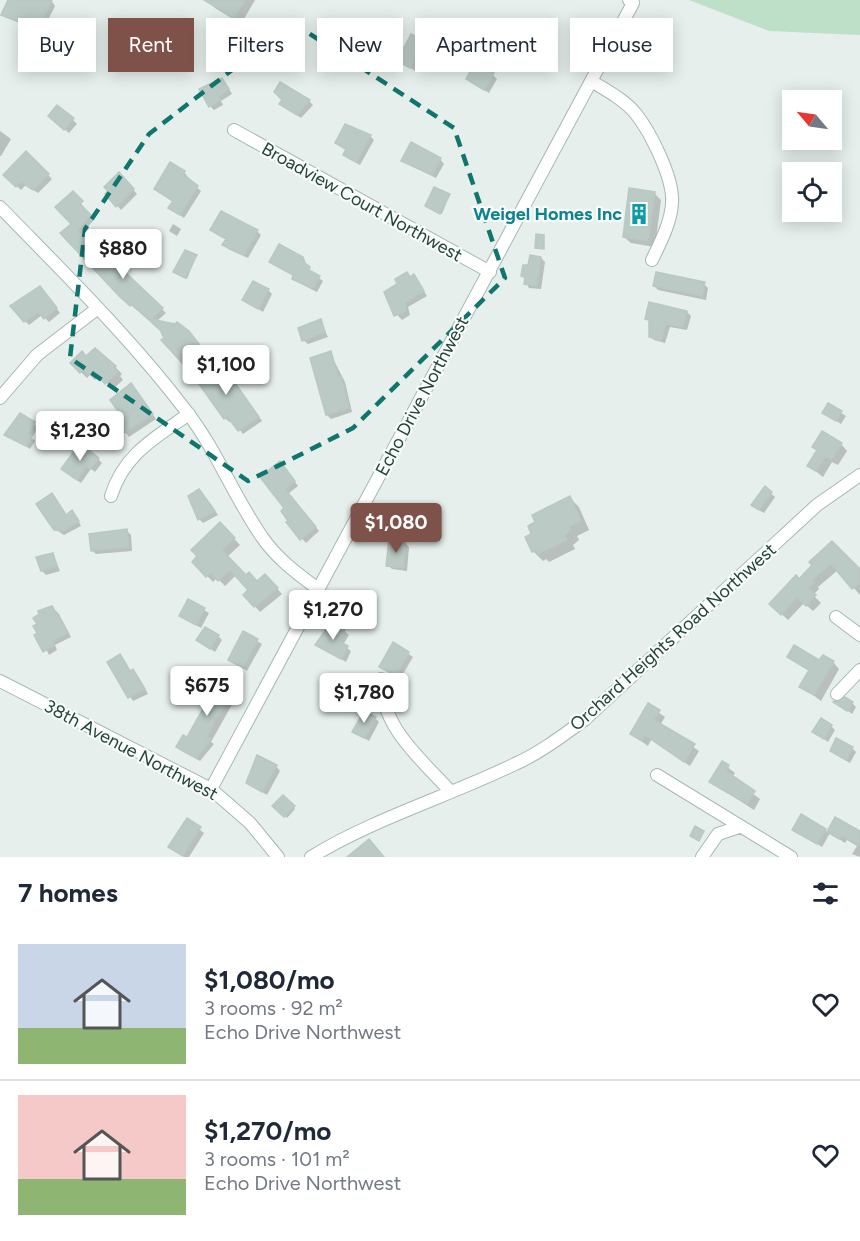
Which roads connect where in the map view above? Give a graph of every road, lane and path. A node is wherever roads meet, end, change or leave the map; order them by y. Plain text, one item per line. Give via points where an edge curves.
1 (631, 1) edge
2 (591, 81) junction
3 (234, 130) dead end
4 (0, 207) edge
5 (652, 260) dead end
6 (490, 272) junction
7 (98, 308) junction
8 (0, 398) edge
9 (189, 414) junction
10 (860, 475) edge
11 (111, 496) dead end
12 (318, 589) junction
13 (836, 616) dead end
14 (860, 635) edge
15 (860, 670) edge
16 (381, 679) dead end
17 (0, 681) edge
18 (837, 694) dead end
19 (657, 775) dead end
20 (211, 789) junction
21 (451, 792) junction
22 (739, 827) junction
23 (278, 857) edge
24 (310, 857) edge
25 (702, 857) edge
26 (791, 857) edge

1 - 2 street, Echo Drive Northwest
2 - 5 street via 636,113 672,187 665,233
2 - 6 street, Echo Drive Northwest
3 - 6 street, Broadview Court Northwest
4 - 7 street
6 - 12 street, Echo Drive Northwest
7 - 8 street via 37,355
7 - 9 street
9 - 11 street via 129,459 117,475
9 - 12 street via 262,538
10 - 21 street, Orchard Heights Road Northwest via 817,505 584,720 517,764
12 - 20 street, Echo Drive Northwest
13 - 14 street
15 - 18 street
16 - 21 street via 385,710 395,730
17 - 20 street, 38th Avenue Northwest
19 - 22 street
20 - 23 street, 38th Avenue Northwest via 249,823
21 - 24 street, Orchard Heights Road Northwest via 348,836
22 - 25 street via 718,834
22 - 26 street

